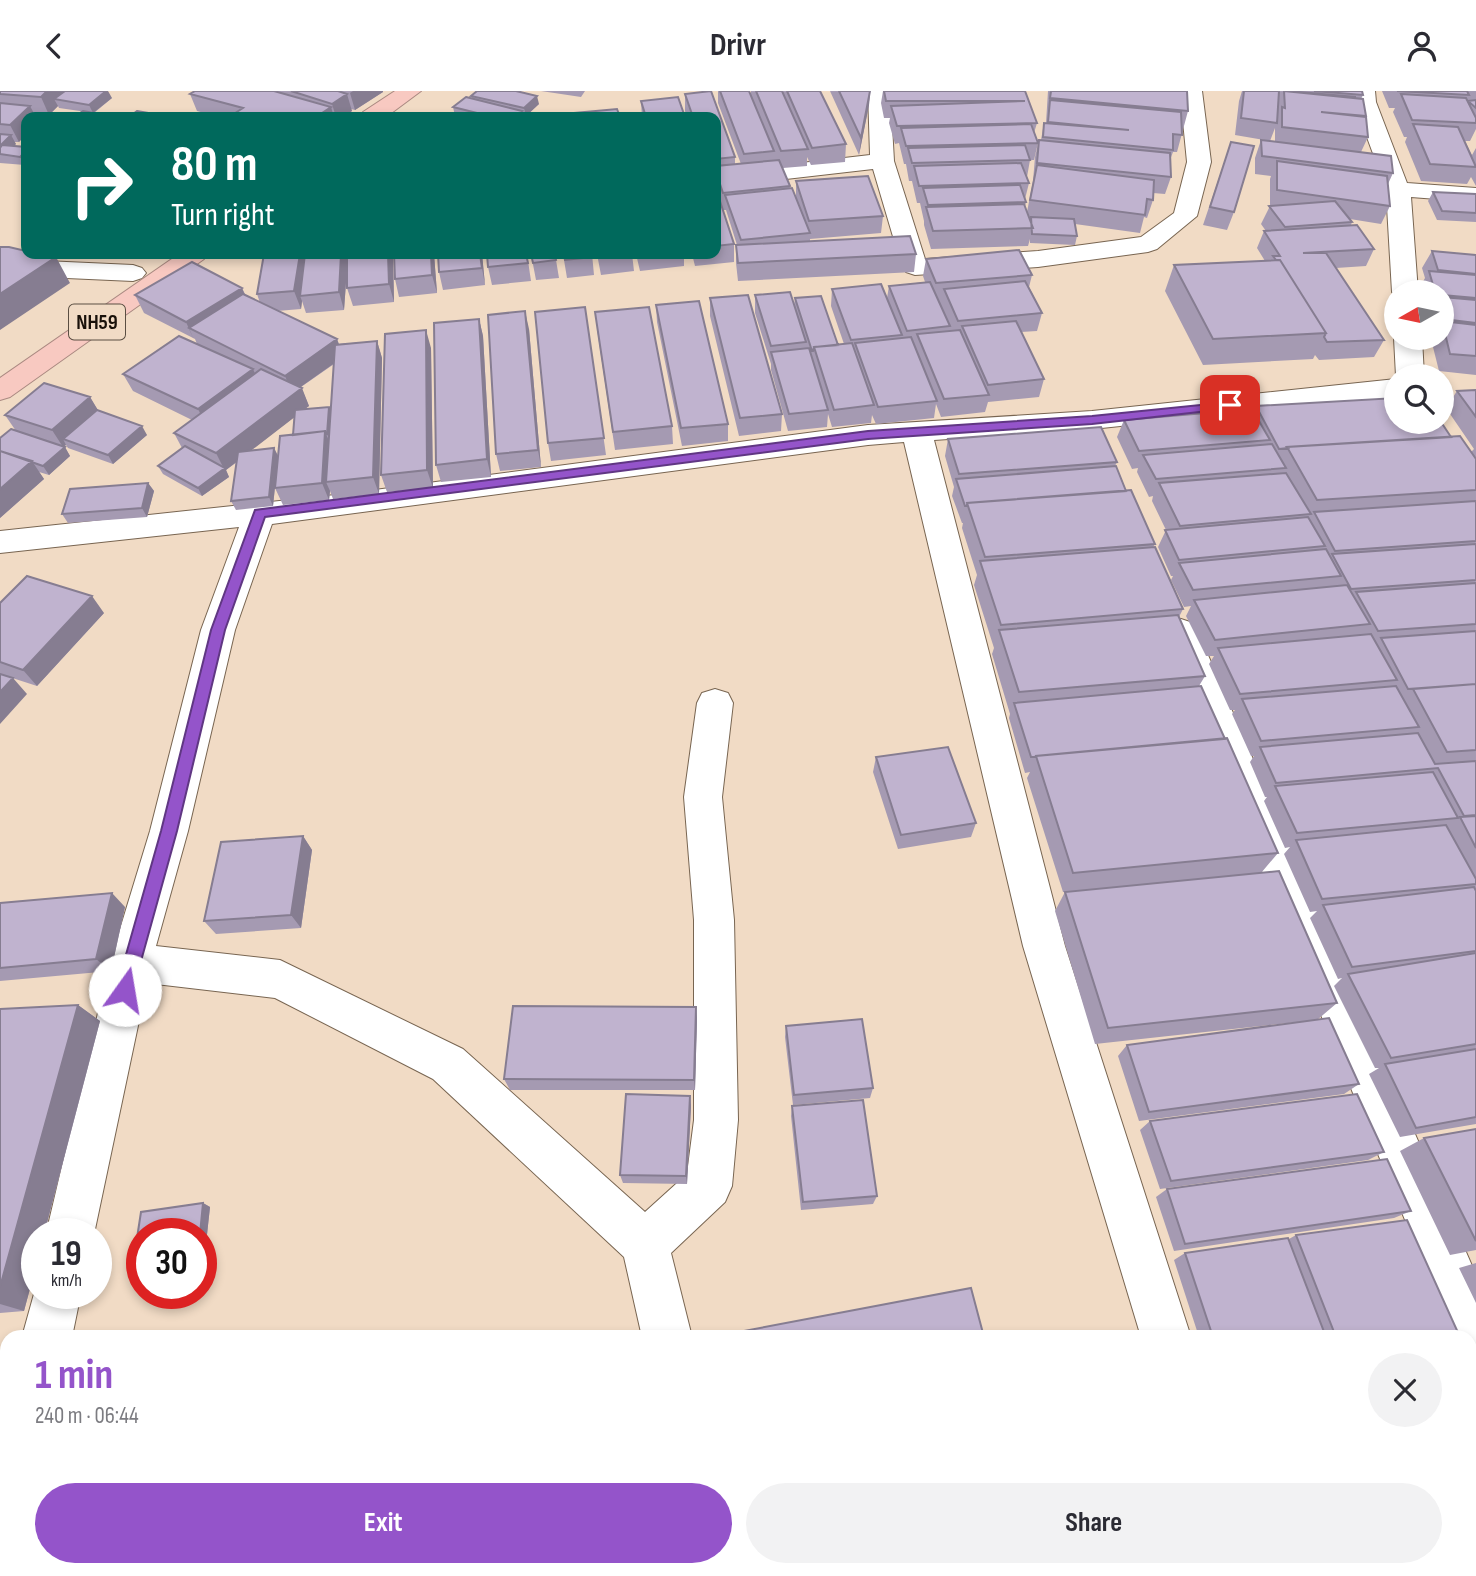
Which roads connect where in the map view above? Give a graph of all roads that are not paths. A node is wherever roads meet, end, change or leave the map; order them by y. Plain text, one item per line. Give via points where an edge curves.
1 (879, 91) edge
2 (1191, 91) edge
3 (1364, 91) edge
4 (419, 94) edge
5 (381, 112) edge
6 (403, 112) edge
7 (1198, 141) junction
8 (1226, 145) dead end
9 (882, 161) junction
10 (1363, 166) edge
11 (721, 179) edge
12 (1394, 180) junction
13 (1476, 195) edge
14 (156, 259) edge
15 (188, 259) edge
16 (0, 267) edge
17 (133, 273) junction
18 (1404, 280) edge
19 (0, 364) edge
20 (1384, 389) edge
21 (0, 391) edge
22 (1092, 420) junction
23 (917, 433) junction
24 (1108, 459) edge
25 (260, 513) junction
26 (0, 542) edge
27 (1168, 600) edge
28 (715, 703) dead end
29 (131, 963) junction
30 (74, 1218) edge
31 (646, 1244) junction
32 (53, 1309) edge
33 (49, 1330) edge
34 (665, 1330) edge
35 (1164, 1330) edge
36 (1475, 1330) edge

1 - 9 street
2 - 7 street
3 - 12 street
4 - 5 highway
4 - 6 highway
7 - 8 street
7 - 9 street via 1199,162 1185,216 1148,244 1038,259 915,267
9 - 11 street
10 - 12 street
12 - 13 street
12 - 18 street
14 - 17 highway, NH59
15 - 21 highway, NH59
16 - 17 street
17 - 19 highway, NH59
20 - 22 street
22 - 23 street
22 - 24 street
23 - 25 street via 868,435
23 - 35 street via 1044,946
25 - 26 street
25 - 29 street via 218,630
27 - 36 street
28 - 31 street via 703,797 714,921 716,1120 709,1186
29 - 30 street
29 - 31 street via 280,979 448,1064
31 - 34 street
32 - 33 street

